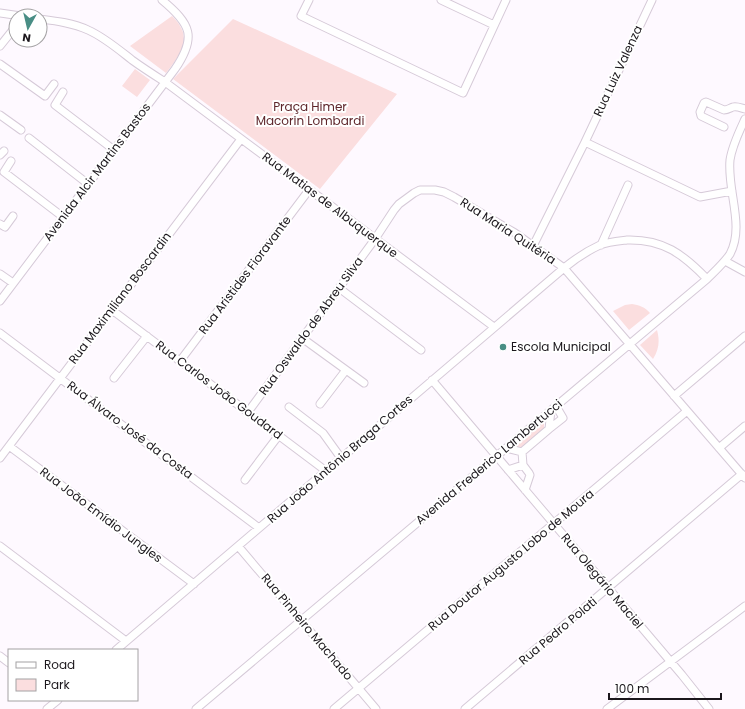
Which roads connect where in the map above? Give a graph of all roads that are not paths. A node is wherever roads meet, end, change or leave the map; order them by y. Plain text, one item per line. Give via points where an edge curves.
1 (162, 0) edge
2 (309, 0) edge
3 (441, 0) edge
4 (506, 0) edge
5 (652, 0) edge
6 (48, 20) edge
7 (494, 25) junction
8 (8, 36) edge
9 (0, 46) edge
10 (0, 64) edge
11 (165, 82) junction
12 (54, 84) dead end
13 (63, 92) dead end
14 (745, 109) edge
15 (0, 116) edge
16 (745, 119) edge
17 (724, 127) dead end
18 (21, 130) dead end
19 (29, 138) dead end
20 (241, 139) junction
21 (585, 142) junction
22 (114, 150) junction
23 (11, 161) dead end
24 (88, 184) junction
25 (628, 185) dead end
26 (309, 190) junction
27 (732, 192) junction
28 (13, 216) dead end
29 (63, 217) junction
30 (0, 224) edge
31 (375, 239) junction
32 (601, 245) junction
33 (533, 246) junction
34 (725, 261) junction
35 (564, 268) junction
36 (745, 272) edge
37 (0, 274) edge
38 (707, 279) junction
39 (13, 283) junction
40 (339, 288) junction
41 (0, 301) edge
42 (112, 310) junction
43 (494, 327) junction
44 (0, 333) edge
45 (147, 336) junction
46 (745, 336) edge
47 (302, 338) junction
48 (629, 344) junction
49 (421, 350) dead end
50 (180, 361) junction
51 (346, 370) junction
52 (60, 378) junction
53 (114, 378) dead end
54 (432, 380) junction
55 (364, 383) dead end
56 (674, 396) junction
57 (320, 404) dead end
58 (289, 407) dead end
59 (553, 408) junction
60 (687, 411) junction
61 (248, 412) junction
62 (745, 426) edge
63 (550, 429) junction
64 (279, 435) junction
65 (9, 446) junction
66 (506, 448) junction
67 (719, 448) junction
68 (522, 452) junction
69 (496, 456) junction
70 (0, 458) edge
71 (342, 458) junction
72 (523, 465) junction
73 (508, 470) junction
74 (326, 471) junction
75 (743, 476) edge
76 (245, 480) dead end
77 (525, 490) junction
78 (554, 524) junction
79 (260, 528) junction
80 (0, 546) edge
81 (238, 546) junction
82 (194, 584) junction
83 (608, 588) junction
84 (745, 606) edge
85 (301, 620) junction
86 (126, 642) junction
87 (117, 649) edge
88 (0, 656) edge
89 (8, 662) edge
90 (671, 662) junction
91 (359, 688) junction
92 (57, 701) edge
93 (47, 709) edge
94 (196, 709) edge
95 (334, 709) edge
96 (376, 709) edge
97 (465, 709) edge
98 (607, 709) edge
99 (710, 709) edge

1 - 11 street, Avenida Alcir Martins Bastos via 183,20 189,41 182,58
2 - 7 street via 301,16 463,93
3 - 7 street
4 - 7 street
5 - 21 street, Rua Luiz Valenza
6 - 11 street, Rua Matias de Albuquerque via 89,30
8 - 9 street
10 - 12 street via 45,96
11 - 20 street, Rua Matias de Albuquerque
11 - 22 street, Avenida Alcir Martins Bastos
13 - 22 street via 55,105
14 - 17 street via 734,106 724,110 704,103 701,116
15 - 18 street
16 - 27 street, Avenida Frederico Lambertucci via 730,159
19 - 24 street
20 - 26 street, Rua Matias de Albuquerque
20 - 42 street, Rua Maximiliano Boscardin
21 - 27 street via 700,197
21 - 33 street, Rua Luiz Valenza
22 - 24 street, Avenida Alcir Martins Bastos
23 - 29 street via 4,172
24 - 29 street, Avenida Alcir Martins Bastos
25 - 32 street
26 - 31 street, Rua Matias de Albuquerque
26 - 50 street, Rua Aristides Fioravante
27 - 34 street, Avenida Frederico Lambertucci via 738,224 735,243
28 - 30 street via 5,228
29 - 39 street, Avenida Alcir Martins Bastos
31 - 33 street, Rua Maria Quitéria via 394,210 406,198 420,190 435,190 461,201
31 - 40 street, Rua Oswaldo de Abreu Silva
31 - 43 street, Rua Matias de Albuquerque
32 - 35 street, Rua João Antônio Braga Cortes
32 - 38 street, Rua João Antônio Braga Cortes via 635,240 656,243 678,253
33 - 35 street, Rua Maria Quitéria
34 - 36 street
34 - 38 street, Avenida Frederico Lambertucci
35 - 43 street, Rua João Antônio Braga Cortes
35 - 48 street, Rua Maria Quitéria
37 - 39 street
38 - 48 street, Avenida Frederico Lambertucci
39 - 41 street, Avenida Alcir Martins Bastos
40 - 47 street, Rua Oswaldo de Abreu Silva
40 - 49 street
42 - 45 street, Rua Carlos João Goudard
42 - 52 street, Rua Maximiliano Boscardin
43 - 54 street, Rua João Antônio Braga Cortes
44 - 52 street, Rua Álvaro José da Costa
45 - 50 street, Rua Carlos João Goudard
45 - 53 street
46 - 56 street
47 - 51 street
47 - 61 street, Rua Oswaldo de Abreu Silva
48 - 56 street, Rua Maria Quitéria
48 - 59 street, Avenida Frederico Lambertucci
50 - 61 street, Rua Carlos João Goudard
51 - 55 street
51 - 57 street
52 - 65 street, Rua Maximiliano Boscardin
52 - 79 street, Rua Álvaro José da Costa
54 - 69 street, Rua Olegário Maciel
54 - 71 street, Rua João Antônio Braga Cortes
56 - 60 street, Rua Maria Quitéria
58 - 71 street via 323,433
59 - 63 street
59 - 63 street via 563,418
59 - 66 street, Avenida Frederico Lambertucci
60 - 67 street, Rua Maria Quitéria
60 - 78 street, Rua Doutor Augusto Lobo de Moura
61 - 64 street, Rua Carlos João Goudard
62 - 67 street
63 - 68 street
64 - 74 street, Rua Carlos João Goudard
64 - 76 street
65 - 70 street, Rua Maximiliano Boscardin
65 - 82 street, Rua João Emídio Jungles
66 - 68 street
66 - 69 street, Avenida Frederico Lambertucci
67 - 75 street, Rua Maria Quitéria
68 - 72 street
69 - 73 street, Rua Olegário Maciel
69 - 85 street, Avenida Frederico Lambertucci
71 - 74 street, Rua João Antônio Braga Cortes
72 - 73 street
72 - 77 street via 530,475
73 - 77 street, Rua Olegário Maciel
74 - 79 street, Rua João Antônio Braga Cortes
75 - 83 street, Rua Pedro Polati
77 - 78 street, Rua Olegário Maciel
78 - 83 street, Rua Olegário Maciel
78 - 91 street, Rua Doutor Augusto Lobo de Moura
79 - 81 street, Rua João Antônio Braga Cortes
80 - 86 street
81 - 82 street, Rua João Antônio Braga Cortes
81 - 85 street, Rua Pinheiro Machado
82 - 86 street, Rua João Antônio Braga Cortes
83 - 90 street, Rua Olegário Maciel
83 - 97 street, Rua Pedro Polati
84 - 90 street
85 - 91 street, Rua Pinheiro Machado
85 - 94 street, Avenida Frederico Lambertucci
86 - 87 street, Rua João Antônio Braga Cortes
88 - 89 street
90 - 98 street
90 - 99 street, Rua Olegário Maciel
91 - 95 street, Rua Doutor Augusto Lobo de Moura
91 - 96 street, Rua Pinheiro Machado
92 - 93 street

